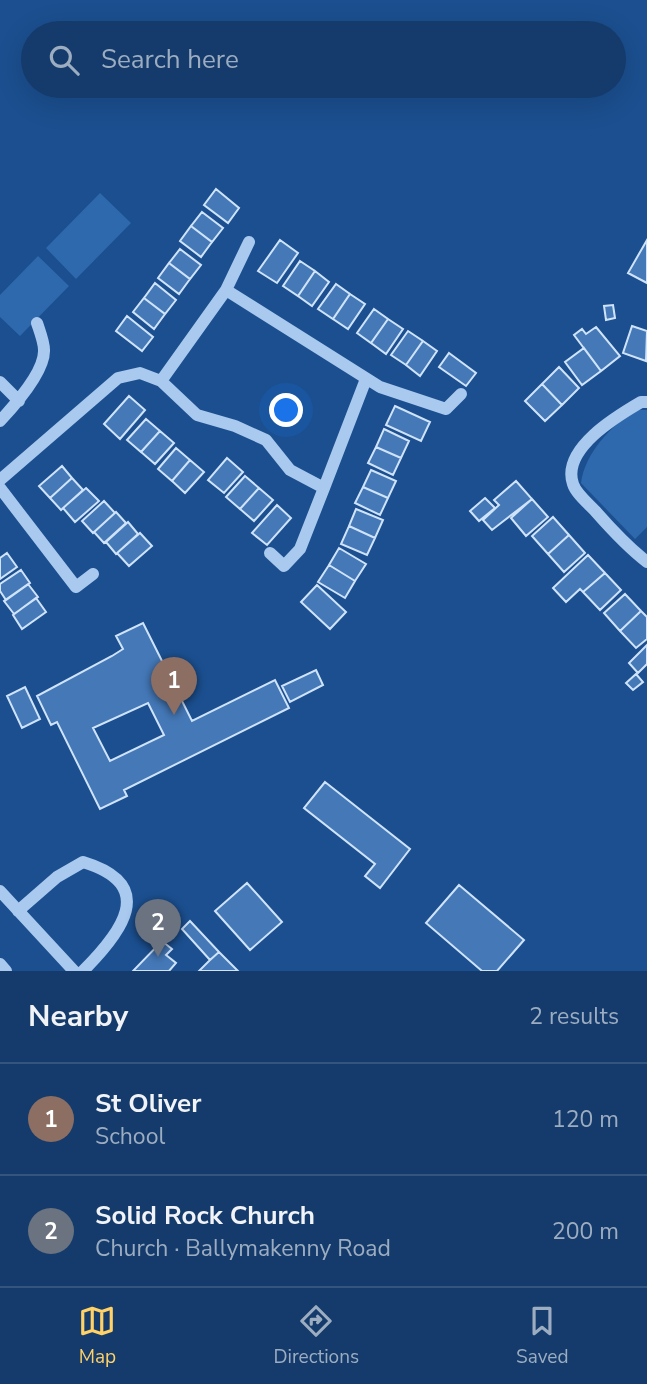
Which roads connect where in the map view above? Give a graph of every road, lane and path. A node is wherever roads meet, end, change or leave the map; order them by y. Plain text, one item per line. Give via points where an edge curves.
1 (249, 242) dead end
2 (226, 290) junction
3 (37, 323) dead end
4 (366, 379) junction
5 (161, 381) junction
6 (0, 382) edge
7 (461, 394) dead end
8 (19, 401) junction
9 (647, 402) edge
10 (0, 421) edge
11 (0, 480) edge
12 (0, 488) edge
13 (324, 488) junction
14 (270, 553) dead end
15 (645, 557) edge
16 (93, 574) dead end
17 (0, 891) edge
18 (18, 911) junction
19 (0, 964) edge
20 (6, 971) edge
21 (74, 971) edge
22 (83, 971) edge

1 - 2 street
2 - 4 street
2 - 5 street
3 - 8 street via 43,363
4 - 7 street via 446,409
4 - 13 street
5 - 11 street via 140,373 118,378
5 - 13 street via 197,415 266,440 290,470
6 - 8 street
8 - 10 street
9 - 15 street via 600,429 578,453 572,471 573,485
12 - 16 street via 76,587
13 - 14 street via 300,549 284,566
17 - 18 street
18 - 21 street
18 - 22 street via 57,877 83,862 104,869 121,887 128,904 126,919
19 - 20 street

